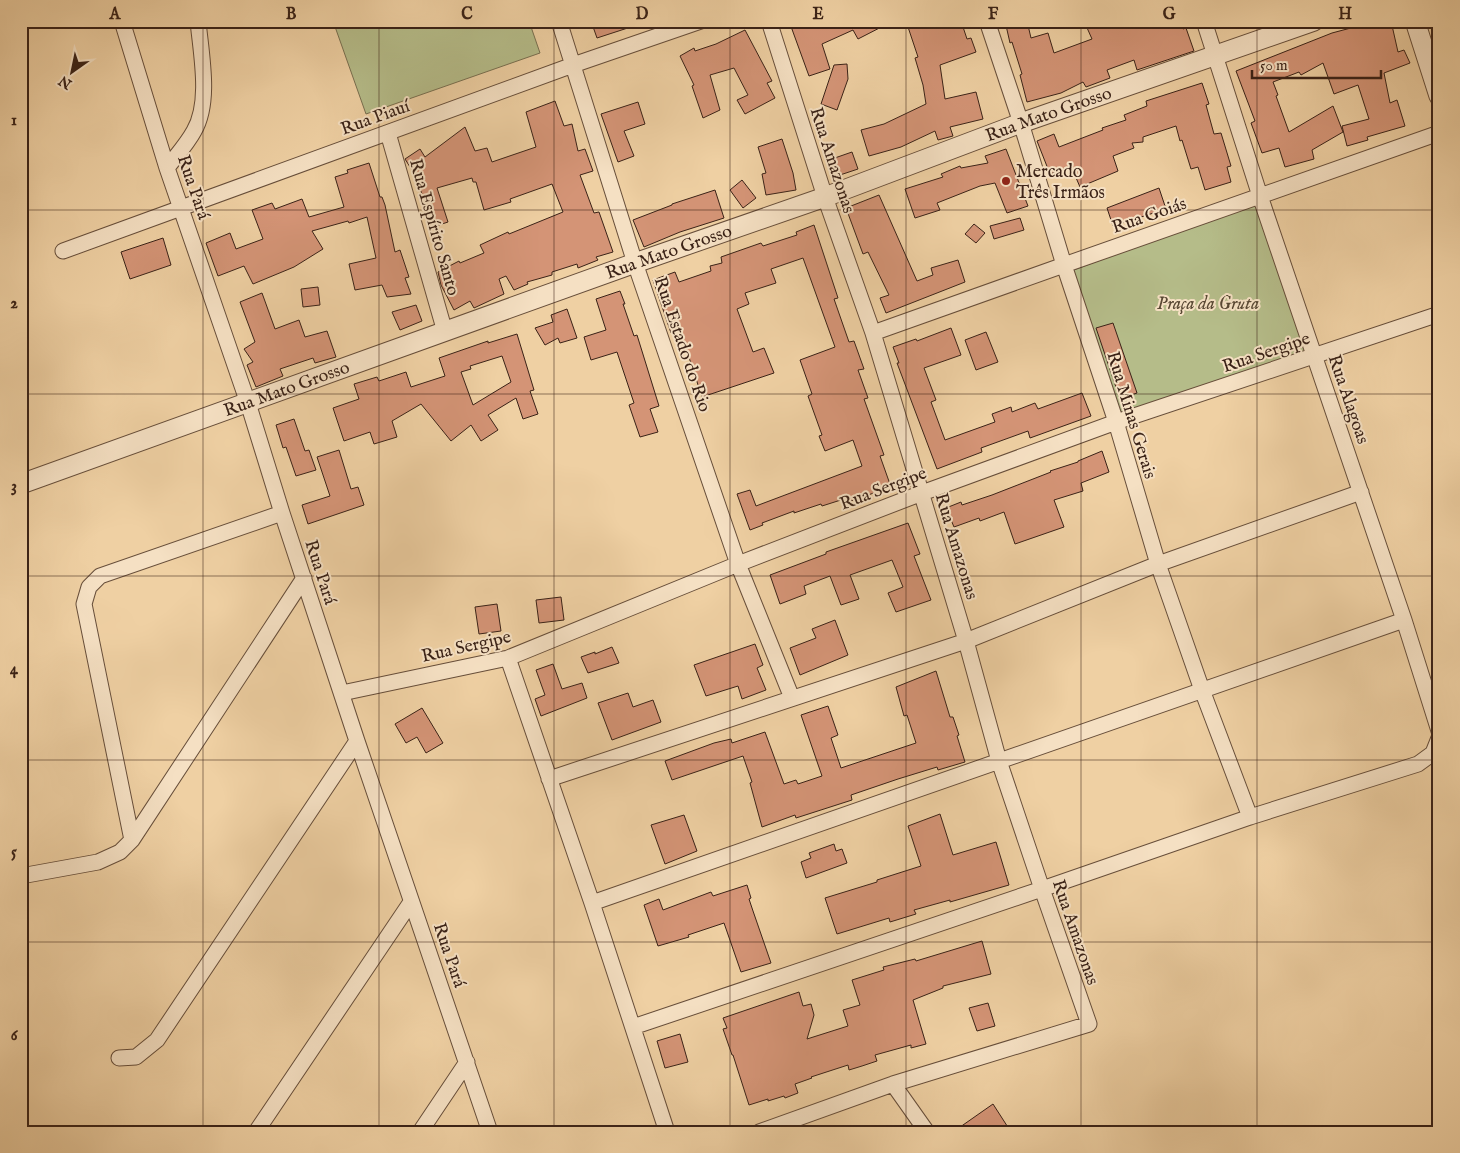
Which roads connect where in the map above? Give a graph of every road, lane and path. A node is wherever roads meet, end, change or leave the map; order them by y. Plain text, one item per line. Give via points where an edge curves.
1 (122, 21) edge
2 (198, 21) edge
3 (559, 21) edge
4 (702, 21) edge
5 (769, 21) edge
6 (987, 21) edge
7 (1204, 21) edge
8 (1314, 21) edge
9 (1415, 21) edge
10 (1215, 55) junction
11 (573, 65) junction
12 (1439, 96) edge
13 (1021, 123) junction
14 (388, 133) junction
15 (1439, 133) edge
16 (167, 168) junction
17 (1260, 196) junction
18 (825, 197) junction
19 (182, 208) junction
20 (63, 251) dead end
21 (635, 264) junction
22 (1064, 264) junction
23 (1439, 314) edge
24 (445, 332) junction
25 (873, 333) junction
26 (1314, 355) junction
27 (248, 403) junction
28 (1116, 422) junction
29 (21, 484) edge
30 (1361, 492) junction
31 (922, 493) junction
32 (282, 514) junction
33 (738, 564) junction
34 (1158, 564) junction
35 (304, 578) junction
36 (1404, 620) junction
37 (966, 641) junction
38 (508, 658) junction
39 (1202, 690) junction
40 (342, 693) junction
41 (792, 698) junction
42 (1439, 731) edge
43 (1439, 738) edge
44 (357, 741) junction
45 (999, 760) junction
46 (549, 778) junction
47 (1250, 817) junction
48 (132, 840) junction
49 (21, 876) edge
50 (1042, 889) junction
51 (411, 902) junction
52 (592, 903) junction
53 (633, 1027) junction
54 (119, 1058) dead end
55 (467, 1062) junction
56 (893, 1084) junction
57 (256, 1132) edge
58 (420, 1132) edge
59 (490, 1132) edge
60 (667, 1132) edge
61 (759, 1132) edge
62 (927, 1132) edge

1 - 16 street, Rua Pará
2 - 16 street via 203,105 195,130
3 - 11 street, Rua Estado do Rio
4 - 11 street, Rua Piauí
5 - 18 street, Rua Amazonas
6 - 13 street, Rua Minas Gerais
7 - 10 street, Rua Alagoas
8 - 10 street, Rua Mato Grosso
9 - 12 street
10 - 13 street, Rua Mato Grosso
10 - 17 street, Rua Alagoas
11 - 14 street, Rua Piauí
11 - 21 street, Rua Estado do Rio
13 - 18 street, Rua Mato Grosso
13 - 22 street, Rua Minas Gerais
14 - 19 street, Rua Piauí
14 - 24 street, Rua Espírito Santo
15 - 17 street, Rua Goiás
16 - 19 street, Rua Pará
17 - 22 street, Rua Goiás
17 - 26 street, Rua Alagoas
18 - 21 street, Rua Mato Grosso
18 - 25 street, Rua Amazonas
19 - 20 street, Rua Piauí
19 - 27 street, Rua Pará
21 - 24 street, Rua Mato Grosso
21 - 33 street, Rua Estado do Rio
22 - 25 street, Rua Goiás
22 - 28 street, Rua Minas Gerais
23 - 26 street, Rua Sergipe
24 - 27 street, Rua Mato Grosso
25 - 31 street, Rua Amazonas
26 - 28 street, Rua Sergipe
26 - 30 street, Rua Alagoas
27 - 29 street, Rua Mato Grosso
27 - 32 street, Rua Pará
28 - 31 street, Rua Sergipe
28 - 34 street, Rua Minas Gerais
30 - 34 street
30 - 36 street, Rua Alagoas
31 - 33 street, Rua Sergipe
31 - 37 street, Rua Amazonas
32 - 35 street, Rua Pará
32 - 48 street via 100,576 90,587 84,604
33 - 38 street, Rua Sergipe
33 - 41 street, Rua Estado do Rio
34 - 37 street
34 - 39 street, Rua Minas Gerais
35 - 40 street, Rua Pará
35 - 48 street
36 - 39 street
36 - 42 street, Rua Alagoas
37 - 41 street
37 - 45 street, Rua Amazonas
38 - 40 street, Rua Sergipe
38 - 46 street
39 - 45 street
39 - 47 street, Rua Minas Gerais
40 - 44 street, Rua Pará
41 - 46 street
43 - 47 street via 1433,753 1418,764
44 - 51 street, Rua Pará
44 - 54 street via 157,1040 136,1057
45 - 50 street, Rua Amazonas
45 - 52 street
46 - 52 street
47 - 50 street
48 - 49 street via 120,852 98,862
50 - 53 street
50 - 56 street, Rua Amazonas via 1089,1024
51 - 55 street, Rua Pará
51 - 57 street
52 - 53 street
53 - 60 street
55 - 58 street
55 - 59 street, Rua Pará
56 - 61 street
56 - 62 street

